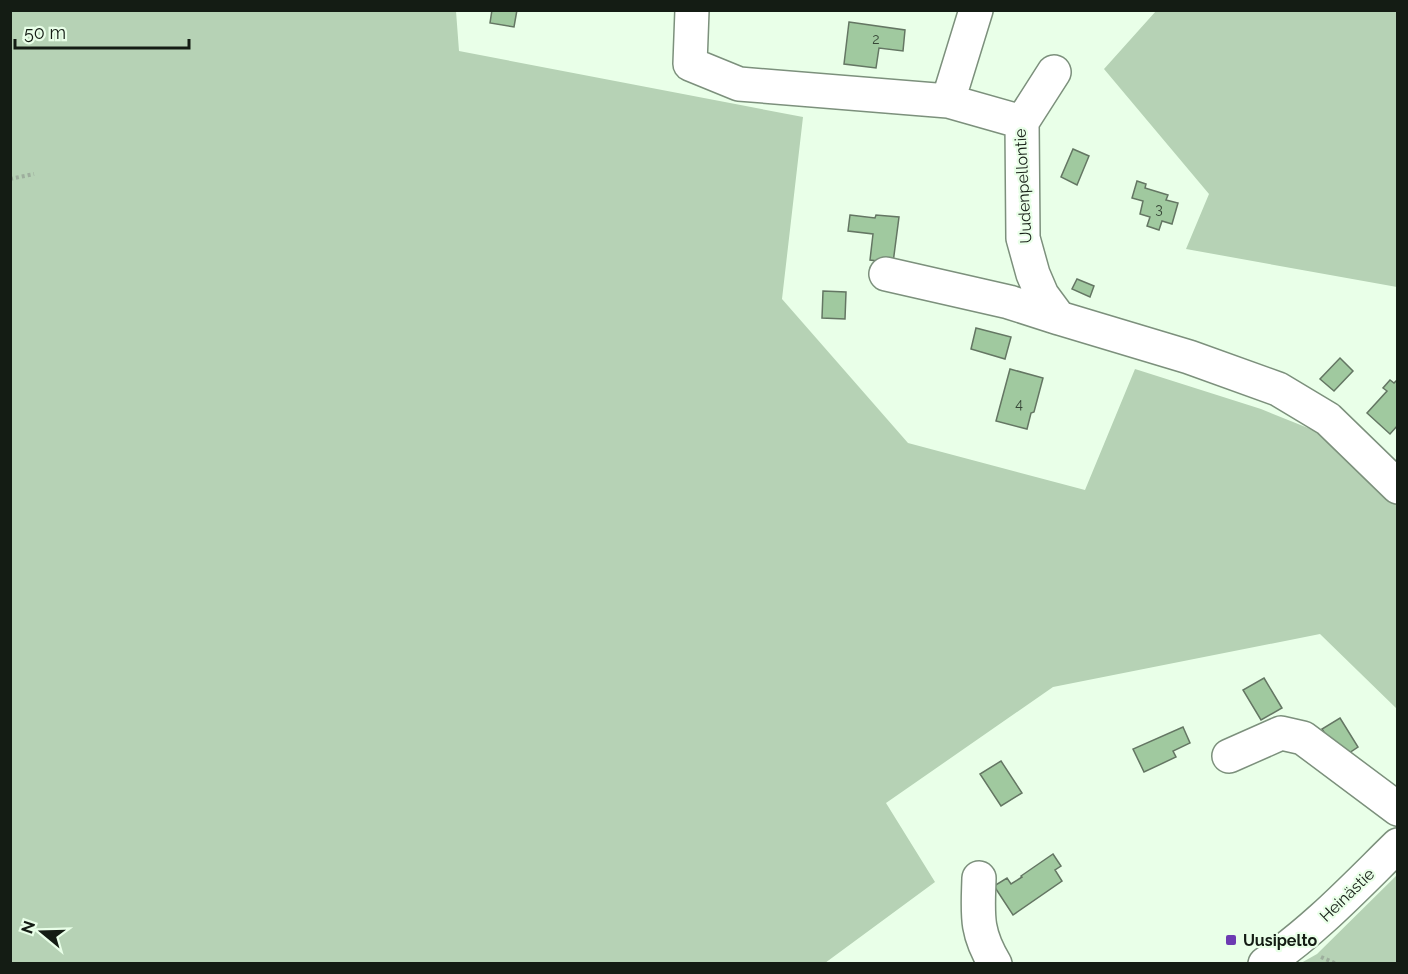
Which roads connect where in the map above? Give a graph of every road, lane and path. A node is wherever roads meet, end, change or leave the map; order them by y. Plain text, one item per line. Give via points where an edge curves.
1 (692, 10) edge
2 (976, 10) edge
3 (1054, 72) dead end
4 (948, 101) junction
5 (1022, 122) junction
6 (34, 174) dead end
7 (10, 179) edge
8 (886, 274) dead end
9 (1059, 318) junction
10 (1398, 487) edge
11 (1229, 756) dead end
12 (1398, 809) edge
13 (1398, 845) edge
14 (979, 878) dead end
15 (995, 963) edge
16 (1265, 963) edge

1 - 4 street, Uudenpellontie via 690,64 739,84
2 - 4 street
3 - 5 street
4 - 5 street, Uudenpellontie
5 - 9 street, Uudenpellontie via 1023,238 1037,284
6 - 7 path
8 - 9 street via 1009,302
9 - 10 street via 1278,389 1328,418
11 - 12 street via 1281,733 1304,738
13 - 16 street, Heinästie via 1333,910
14 - 15 street via 977,921 984,945

